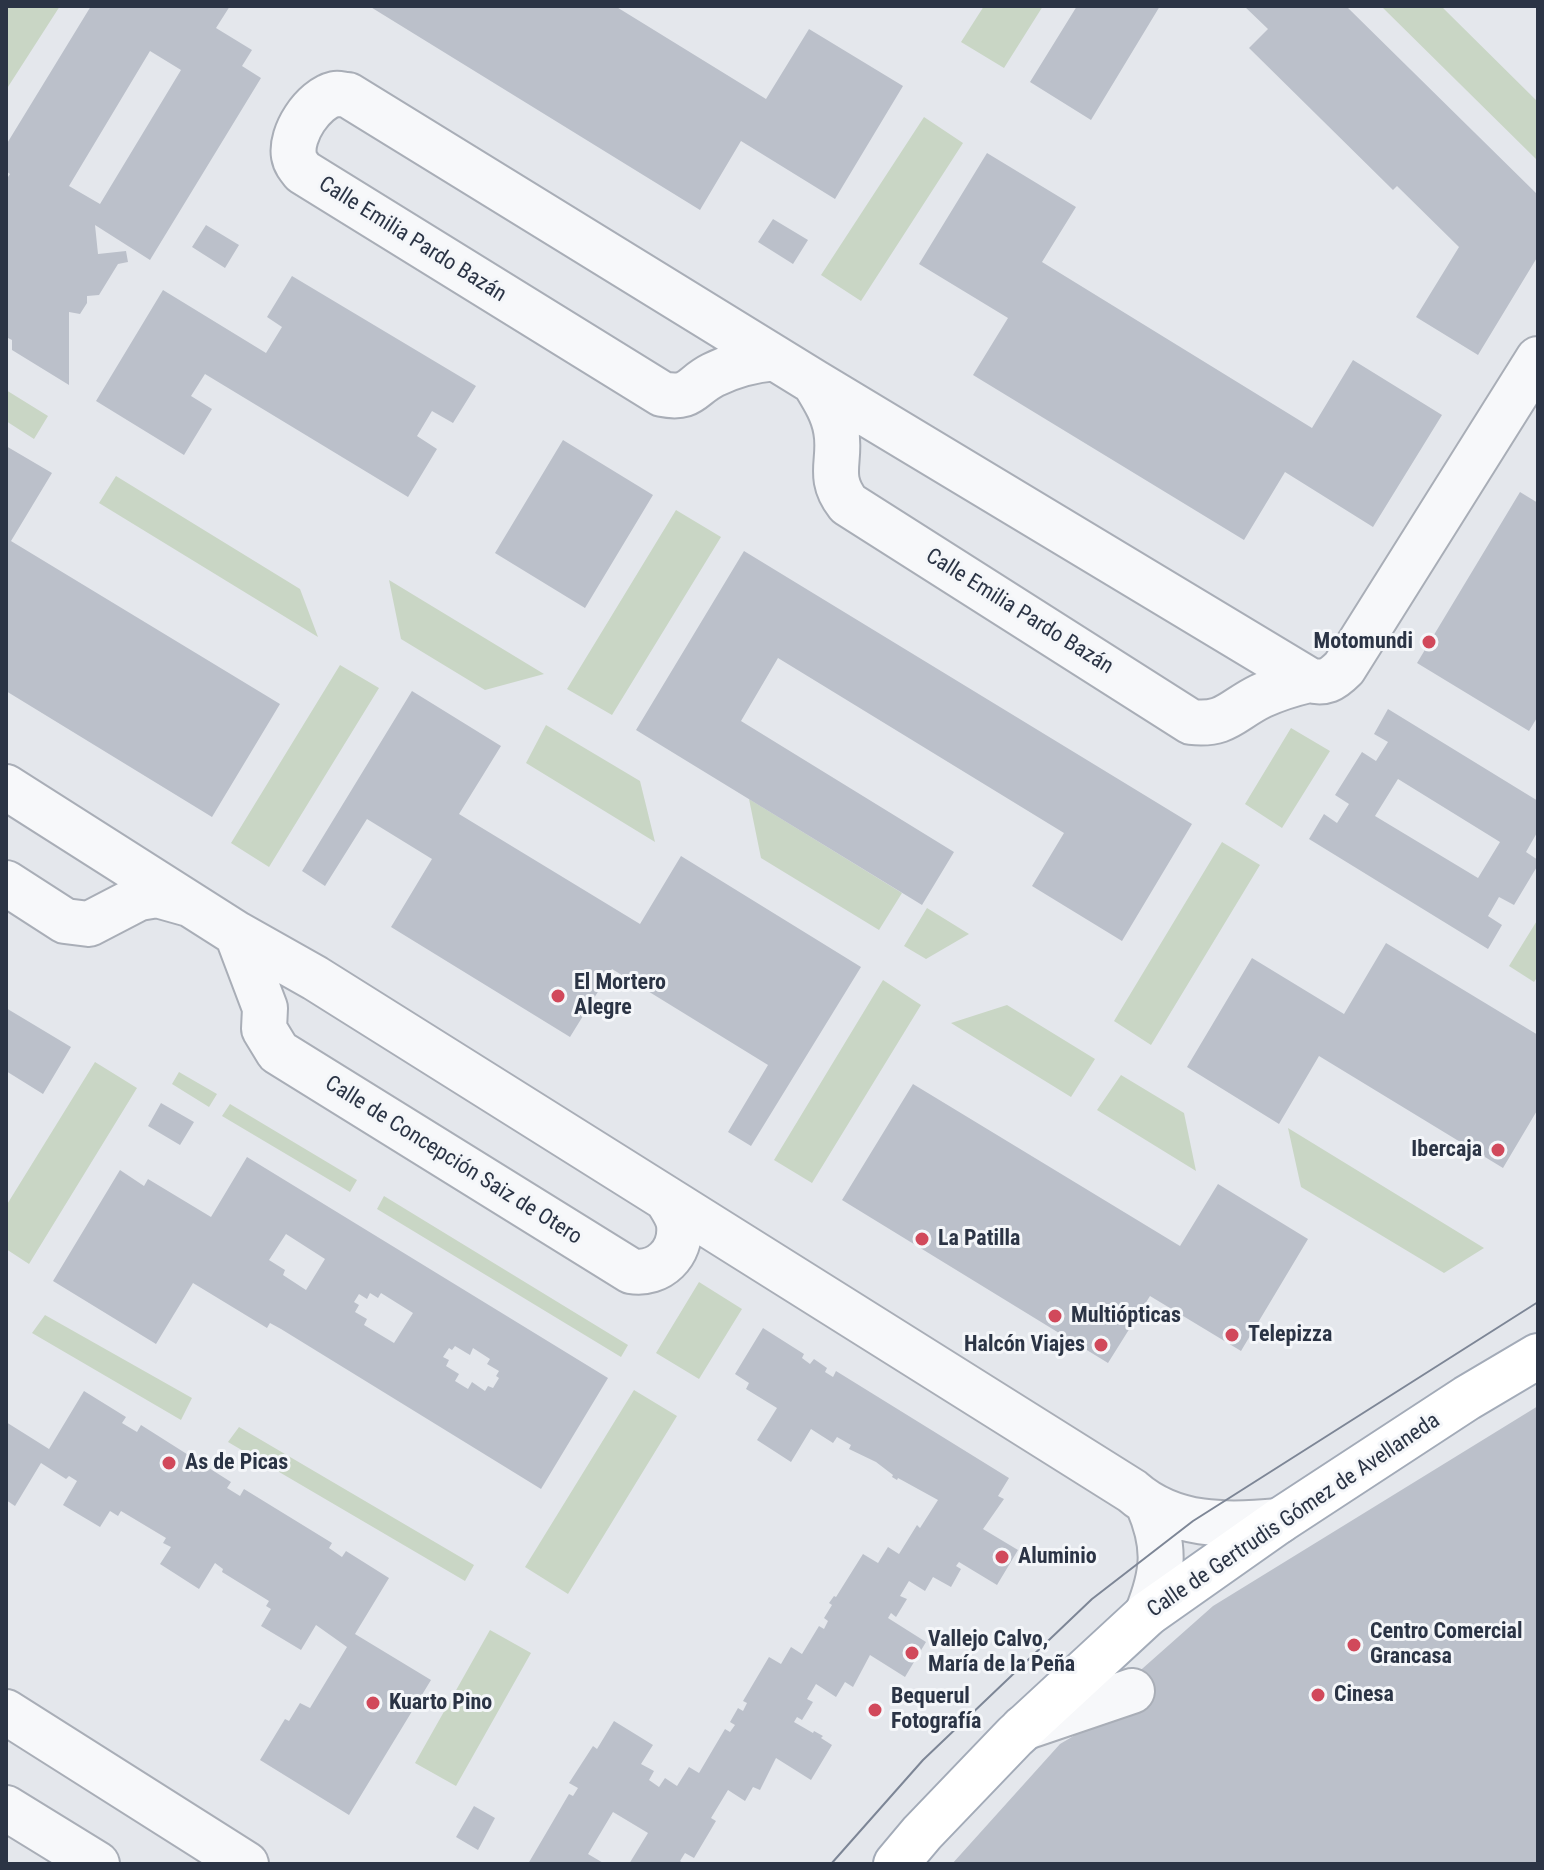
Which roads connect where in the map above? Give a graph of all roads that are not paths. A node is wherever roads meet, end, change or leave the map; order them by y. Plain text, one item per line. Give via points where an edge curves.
1 (687, 302) junction
2 (775, 358) junction
3 (1538, 359) edge
4 (709, 377) junction
5 (814, 382) junction
6 (911, 441) junction
7 (839, 454) junction
8 (1215, 623) junction
9 (1309, 680) junction
10 (1238, 709) junction
11 (6, 787) edge
12 (110, 853) junction
13 (6, 883) edge
14 (189, 904) junction
15 (108, 916) junction
16 (237, 934) junction
17 (315, 978) junction
18 (265, 1008) junction
19 (668, 1201) junction
20 (731, 1242) junction
21 (669, 1257) junction
22 (1538, 1356) edge
23 (1148, 1504) junction
24 (1279, 1521) junction
25 (1147, 1614) junction
26 (1132, 1691) dead end
27 (6, 1712) edge
28 (1023, 1728) junction
29 (6, 1808) edge
30 (97, 1864) edge
31 (246, 1864) edge
32 (896, 1864) edge

1 - 2 street, Calle Emilia Pardo Bazán
1 - 4 street, Calle Emilia Pardo Bazán via 712,340
1 - 4 street, Calle Emilia Pardo Bazán via 348,95 322,101 297,132 294,160 303,172 662,394 687,394
2 - 4 street, Calle Emilia Pardo Bazán via 753,360
2 - 5 street, Calle Emilia Pardo Bazán
3 - 9 street, Calle Emilia Pardo Bazán via 1344,668 1321,683
5 - 6 street, Calle Emilia Pardo Bazán
5 - 7 street, Calle Emilia Pardo Bazán via 836,426
6 - 7 street, Calle Emilia Pardo Bazán via 874,434
6 - 8 street, Calle Emilia Pardo Bazán
7 - 10 street, Calle Emilia Pardo Bazán via 836,482 848,504 1191,722 1209,724
8 - 9 street, Calle Emilia Pardo Bazán
8 - 10 street, Calle Emilia Pardo Bazán via 1241,664
9 - 10 street, Calle Emilia Pardo Bazán
11 - 12 street
12 - 14 street
12 - 15 street via 122,874 123,895
13 - 15 street via 65,921 89,924
14 - 15 street via 157,895 139,898
14 - 16 street
16 - 17 street
16 - 18 street, Calle de Concepción Saiz de Otero
17 - 18 street via 284,983
17 - 19 street
18 - 21 street, Calle de Concepción Saiz de Otero via 264,1029 278,1052 631,1271 657,1270
19 - 20 street
19 - 21 street via 680,1228
20 - 21 street, Calle de Concepción Saiz de Otero via 701,1242
20 - 23 street
22 - 24 main road, Calle de Gertrudis Gómez de Avellaneda
23 - 24 street via 1193,1521
23 - 25 street via 1156,1523 1161,1568
24 - 25 main road, Calle de Gertrudis Gómez de Avellaneda
25 - 28 main road, Calle de Gertrudis Gómez de Avellaneda
26 - 28 street
27 - 31 street
28 - 32 main road, Calle de Gertrudis Gómez de Avellaneda
29 - 30 street

